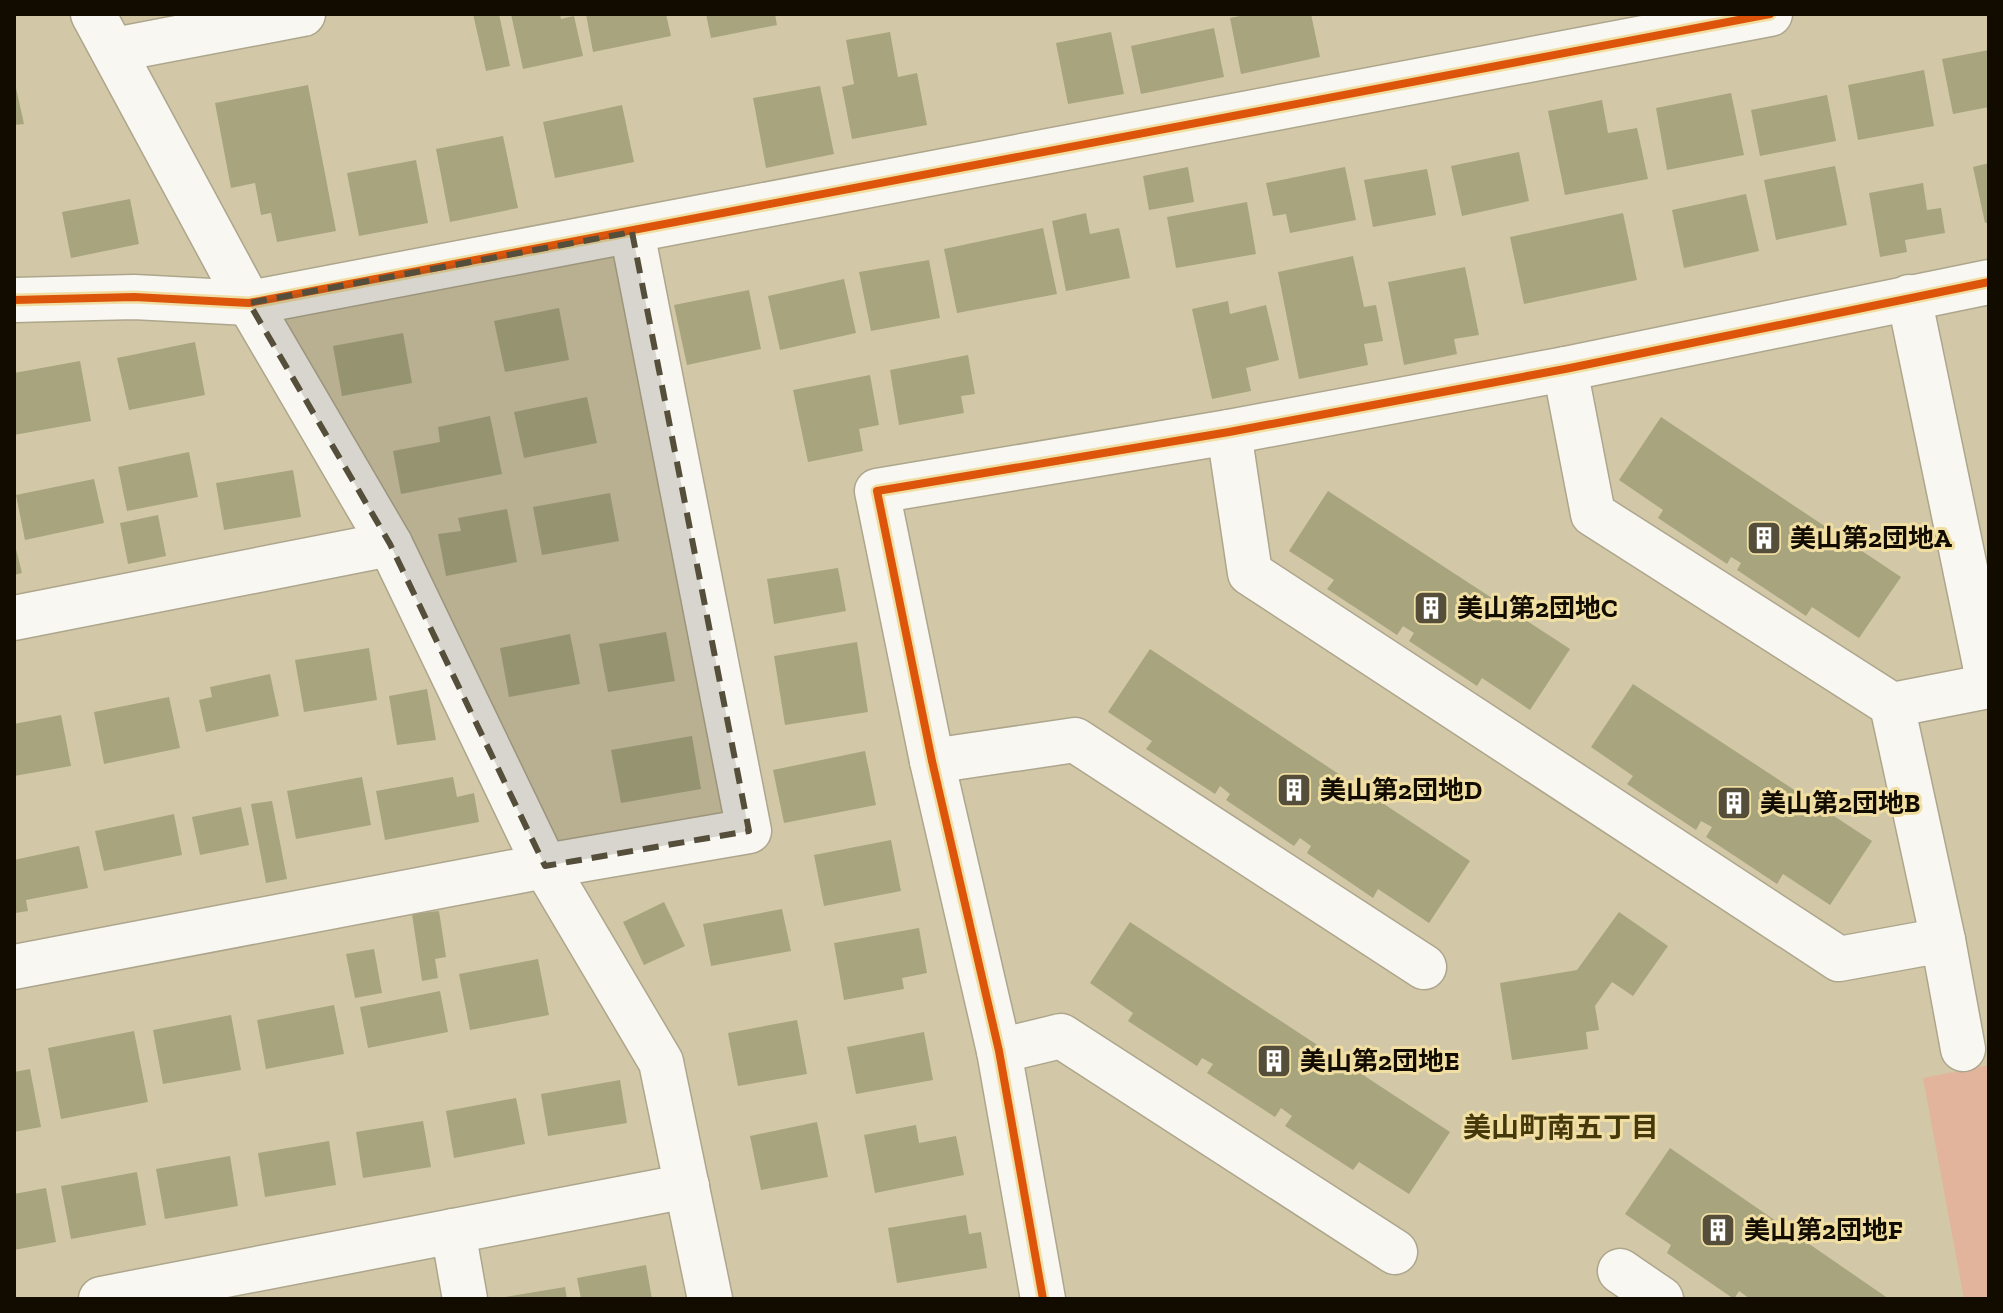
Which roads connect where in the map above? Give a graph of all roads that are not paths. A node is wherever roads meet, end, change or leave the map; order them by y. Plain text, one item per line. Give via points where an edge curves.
1 (303, 14) edge
2 (1770, 14) edge
3 (103, 32) edge
4 (632, 232) junction
5 (1989, 282) edge
6 (1909, 297) junction
7 (14, 300) edge
8 (249, 303) junction
9 (1565, 369) junction
10 (1229, 432) junction
11 (390, 544) junction
12 (14, 618) edge
13 (1989, 685) edge
14 (1892, 705) junction
15 (932, 761) junction
16 (545, 866) junction
17 (1943, 940) junction
18 (14, 967) edge
19 (1424, 967) dead end
20 (1963, 1049) dead end
21 (999, 1051) junction
22 (687, 1186) junction
23 (453, 1231) junction
24 (1395, 1252) dead end
25 (1620, 1271) dead end
26 (101, 1299) edge
27 (465, 1299) edge
28 (710, 1299) edge
29 (1043, 1299) edge
30 (1661, 1299) edge

1 - 3 street
2 - 4 street
3 - 8 street
4 - 8 street
4 - 16 street via 749,831
5 - 6 street
6 - 9 street
6 - 13 street
7 - 8 street via 134,297
8 - 11 street
9 - 10 street
9 - 14 street via 1593,514
10 - 15 street via 877,491
10 - 17 street via 1250,573 1839,959
11 - 12 street
11 - 16 street
13 - 14 street
14 - 17 street
15 - 19 street via 1075,740
15 - 21 street
16 - 18 street
16 - 22 street via 661,1062
17 - 20 street
21 - 24 street via 1061,1036
21 - 29 street
22 - 23 street
22 - 28 street
23 - 26 street
23 - 27 street
25 - 30 street

